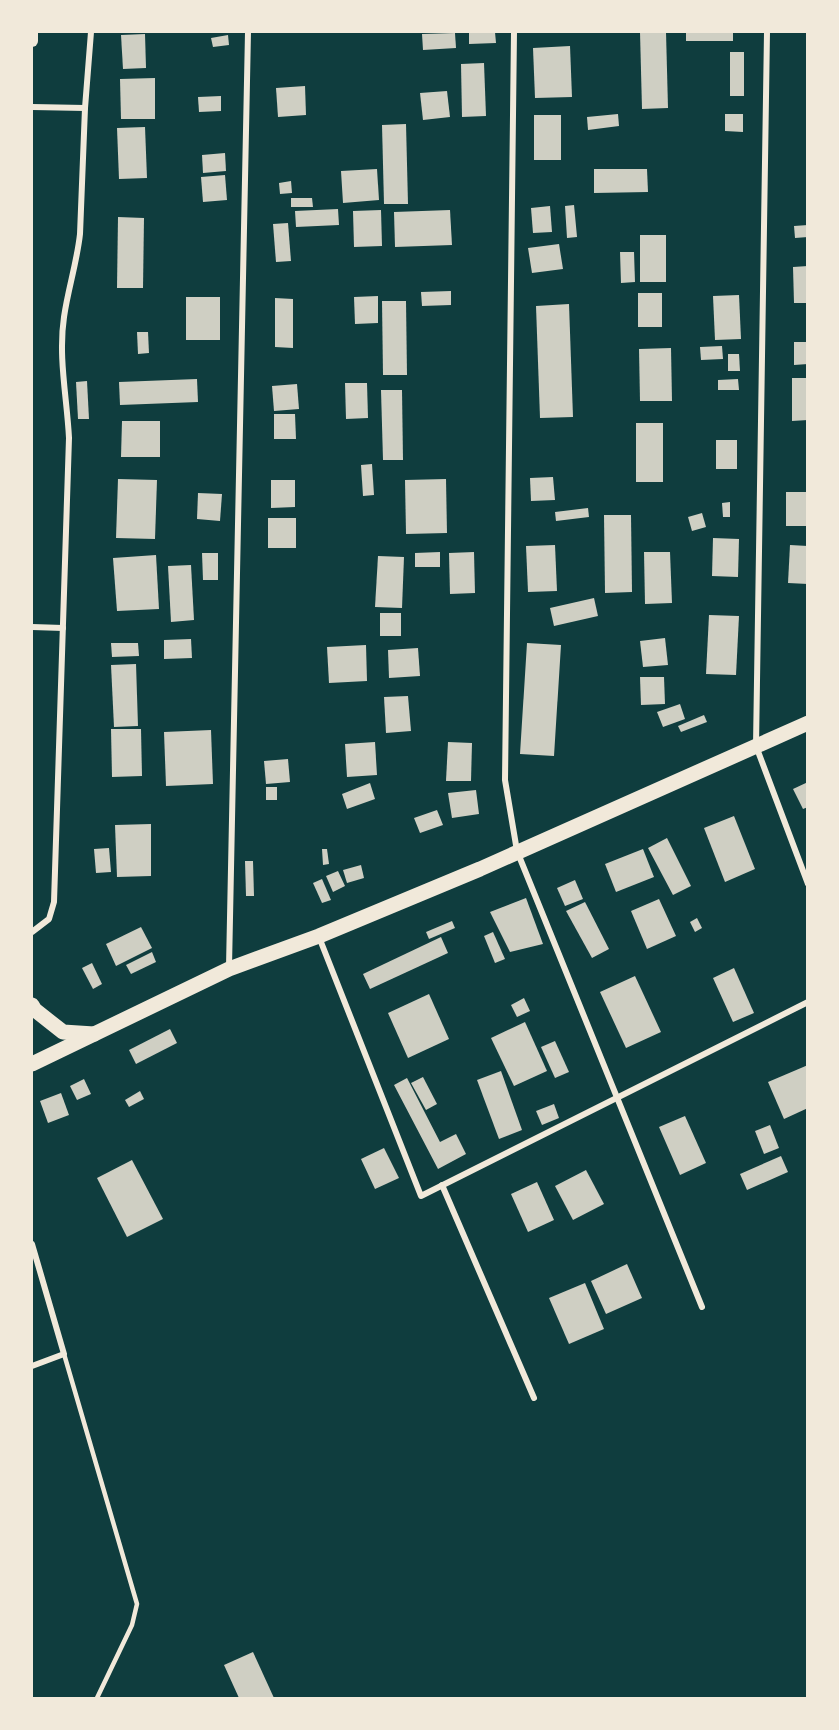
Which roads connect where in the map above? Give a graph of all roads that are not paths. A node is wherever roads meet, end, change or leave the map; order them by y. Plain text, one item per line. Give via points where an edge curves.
1 (32, 32) edge
2 (91, 32) edge
3 (248, 32) edge
4 (513, 32) edge
5 (767, 32) edge
6 (32, 41) edge
7 (32, 107) edge
8 (85, 108) junction
9 (32, 627) edge
10 (63, 628) junction
11 (807, 723) edge
12 (756, 746) junction
13 (517, 851) junction
14 (807, 884) edge
15 (32, 932) edge
16 (319, 936) junction
17 (229, 969) junction
18 (807, 1002) edge
19 (32, 1005) edge
20 (96, 1034) junction
21 (32, 1064) edge
22 (616, 1098) junction
23 (442, 1185) junction
24 (32, 1244) edge
25 (702, 1307) dead end
26 (64, 1354) junction
27 (32, 1366) edge
28 (534, 1398) dead end
29 (97, 1698) edge

1 - 6 main road
2 - 8 street
3 - 17 street
4 - 13 street via 505,780
5 - 12 street
7 - 8 street
8 - 10 street via 79,243 62,339 69,438
9 - 10 street
10 - 15 street via 54,902 49,919
11 - 12 main road
12 - 13 main road
12 - 14 street
13 - 16 main road
13 - 22 street
16 - 17 main road
16 - 23 street via 421,1196
17 - 20 main road
18 - 22 street
19 - 20 main road via 63,1032
20 - 21 main road
22 - 23 street
22 - 25 street
23 - 28 street
24 - 26 street
26 - 27 street
26 - 29 lane via 138,1604

